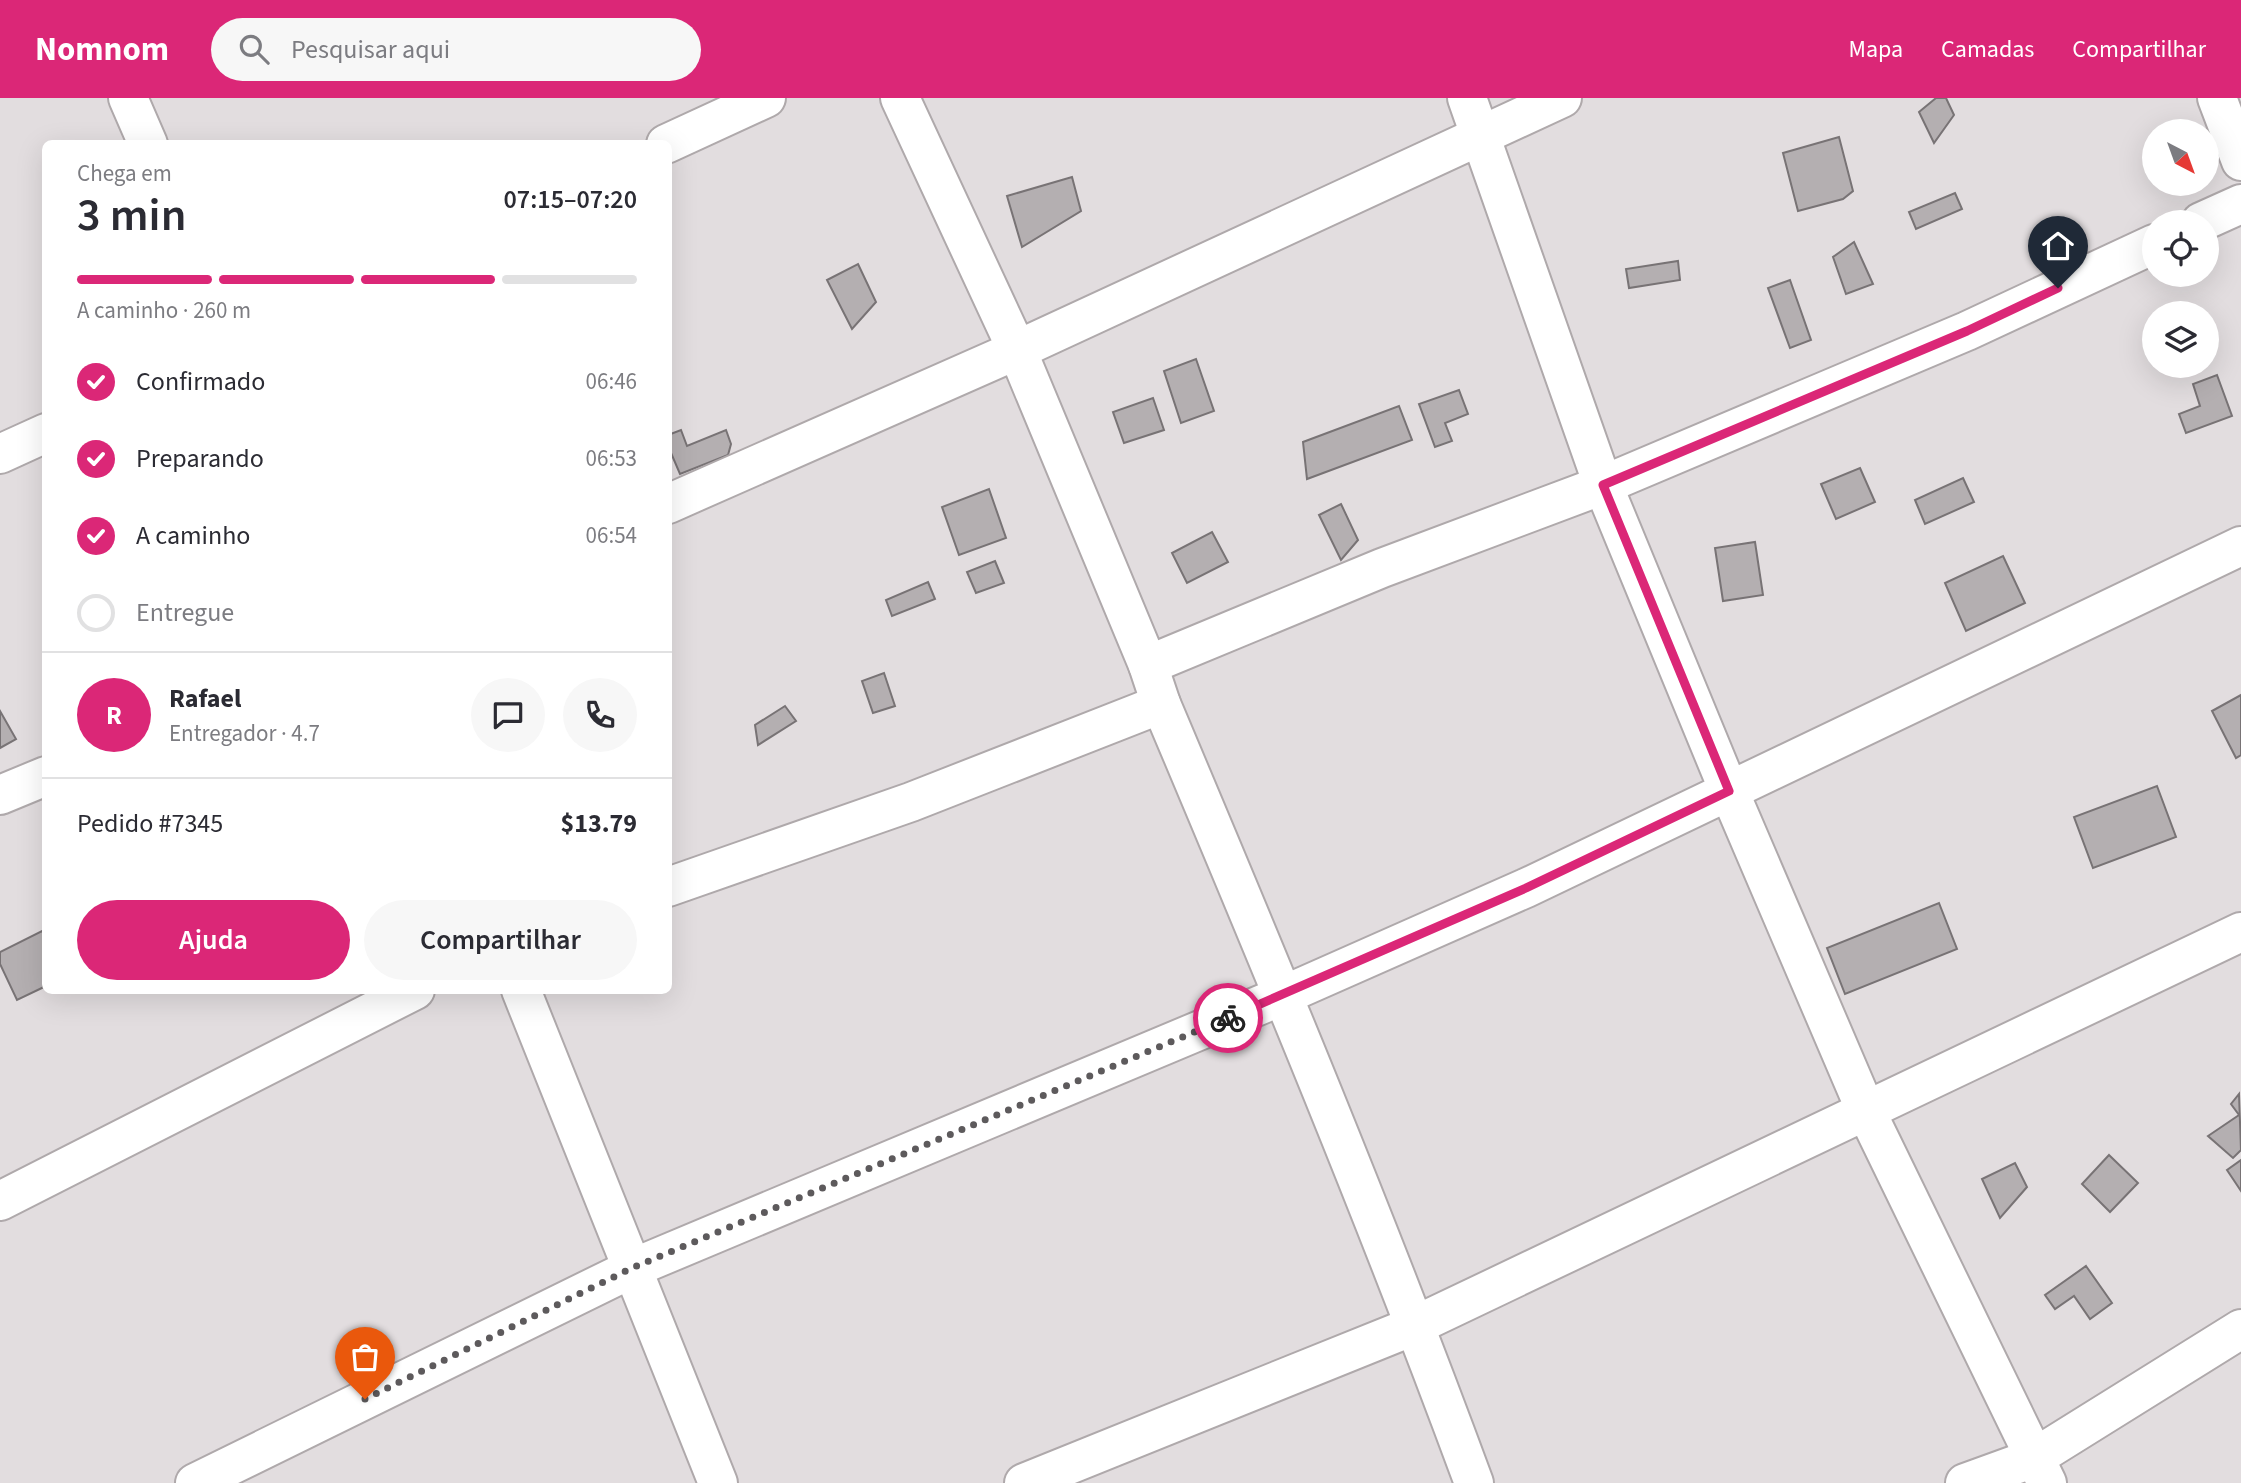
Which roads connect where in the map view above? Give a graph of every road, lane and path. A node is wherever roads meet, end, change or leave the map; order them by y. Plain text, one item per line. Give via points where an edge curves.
1 (128, 98) edge
2 (766, 98) edge
3 (900, 98) edge
4 (1467, 98) edge
5 (1562, 98) edge
6 (2217, 98) edge
7 (1480, 133) junction
8 (146, 140) edge
9 (672, 141) edge
10 (2241, 161) edge
11 (2241, 204) edge
12 (2219, 214) edge
13 (2142, 250) edge
14 (1017, 350) junction
15 (42, 435) edge
16 (0, 454) edge
17 (1603, 485) junction
18 (672, 502) edge
19 (2241, 546) edge
20 (1148, 665) junction
21 (1161, 704) junction
22 (42, 778) edge
23 (1729, 791) junction
24 (0, 795) edge
25 (672, 886) edge
26 (2241, 932) edge
27 (407, 994) edge
28 (522, 994) edge
29 (1284, 995) junction
30 (1866, 1111) junction
31 (0, 1201) edge
32 (632, 1268) junction
33 (1416, 1325) junction
34 (2241, 1329) edge
35 (2041, 1470) edge
36 (195, 1483) edge
37 (718, 1483) edge
38 (1024, 1483) edge
39 (1474, 1483) edge
40 (1965, 1483) edge

1 - 8 street
2 - 9 street
3 - 14 street
4 - 7 street
5 - 7 street
6 - 10 street
7 - 14 street
7 - 17 street
11 - 12 street
13 - 17 street via 1967,331
14 - 18 street
14 - 20 street
15 - 16 street
17 - 20 street via 1382,568
17 - 23 street
19 - 23 street
20 - 21 street
21 - 25 street via 911,802
21 - 29 street
22 - 24 street
23 - 29 street via 1526,888
23 - 30 street
26 - 30 street
27 - 31 street
28 - 32 street
29 - 32 street
29 - 33 street
30 - 33 street
30 - 35 street
32 - 36 street
32 - 37 street
33 - 38 street
33 - 39 street
34 - 35 street
35 - 40 street

